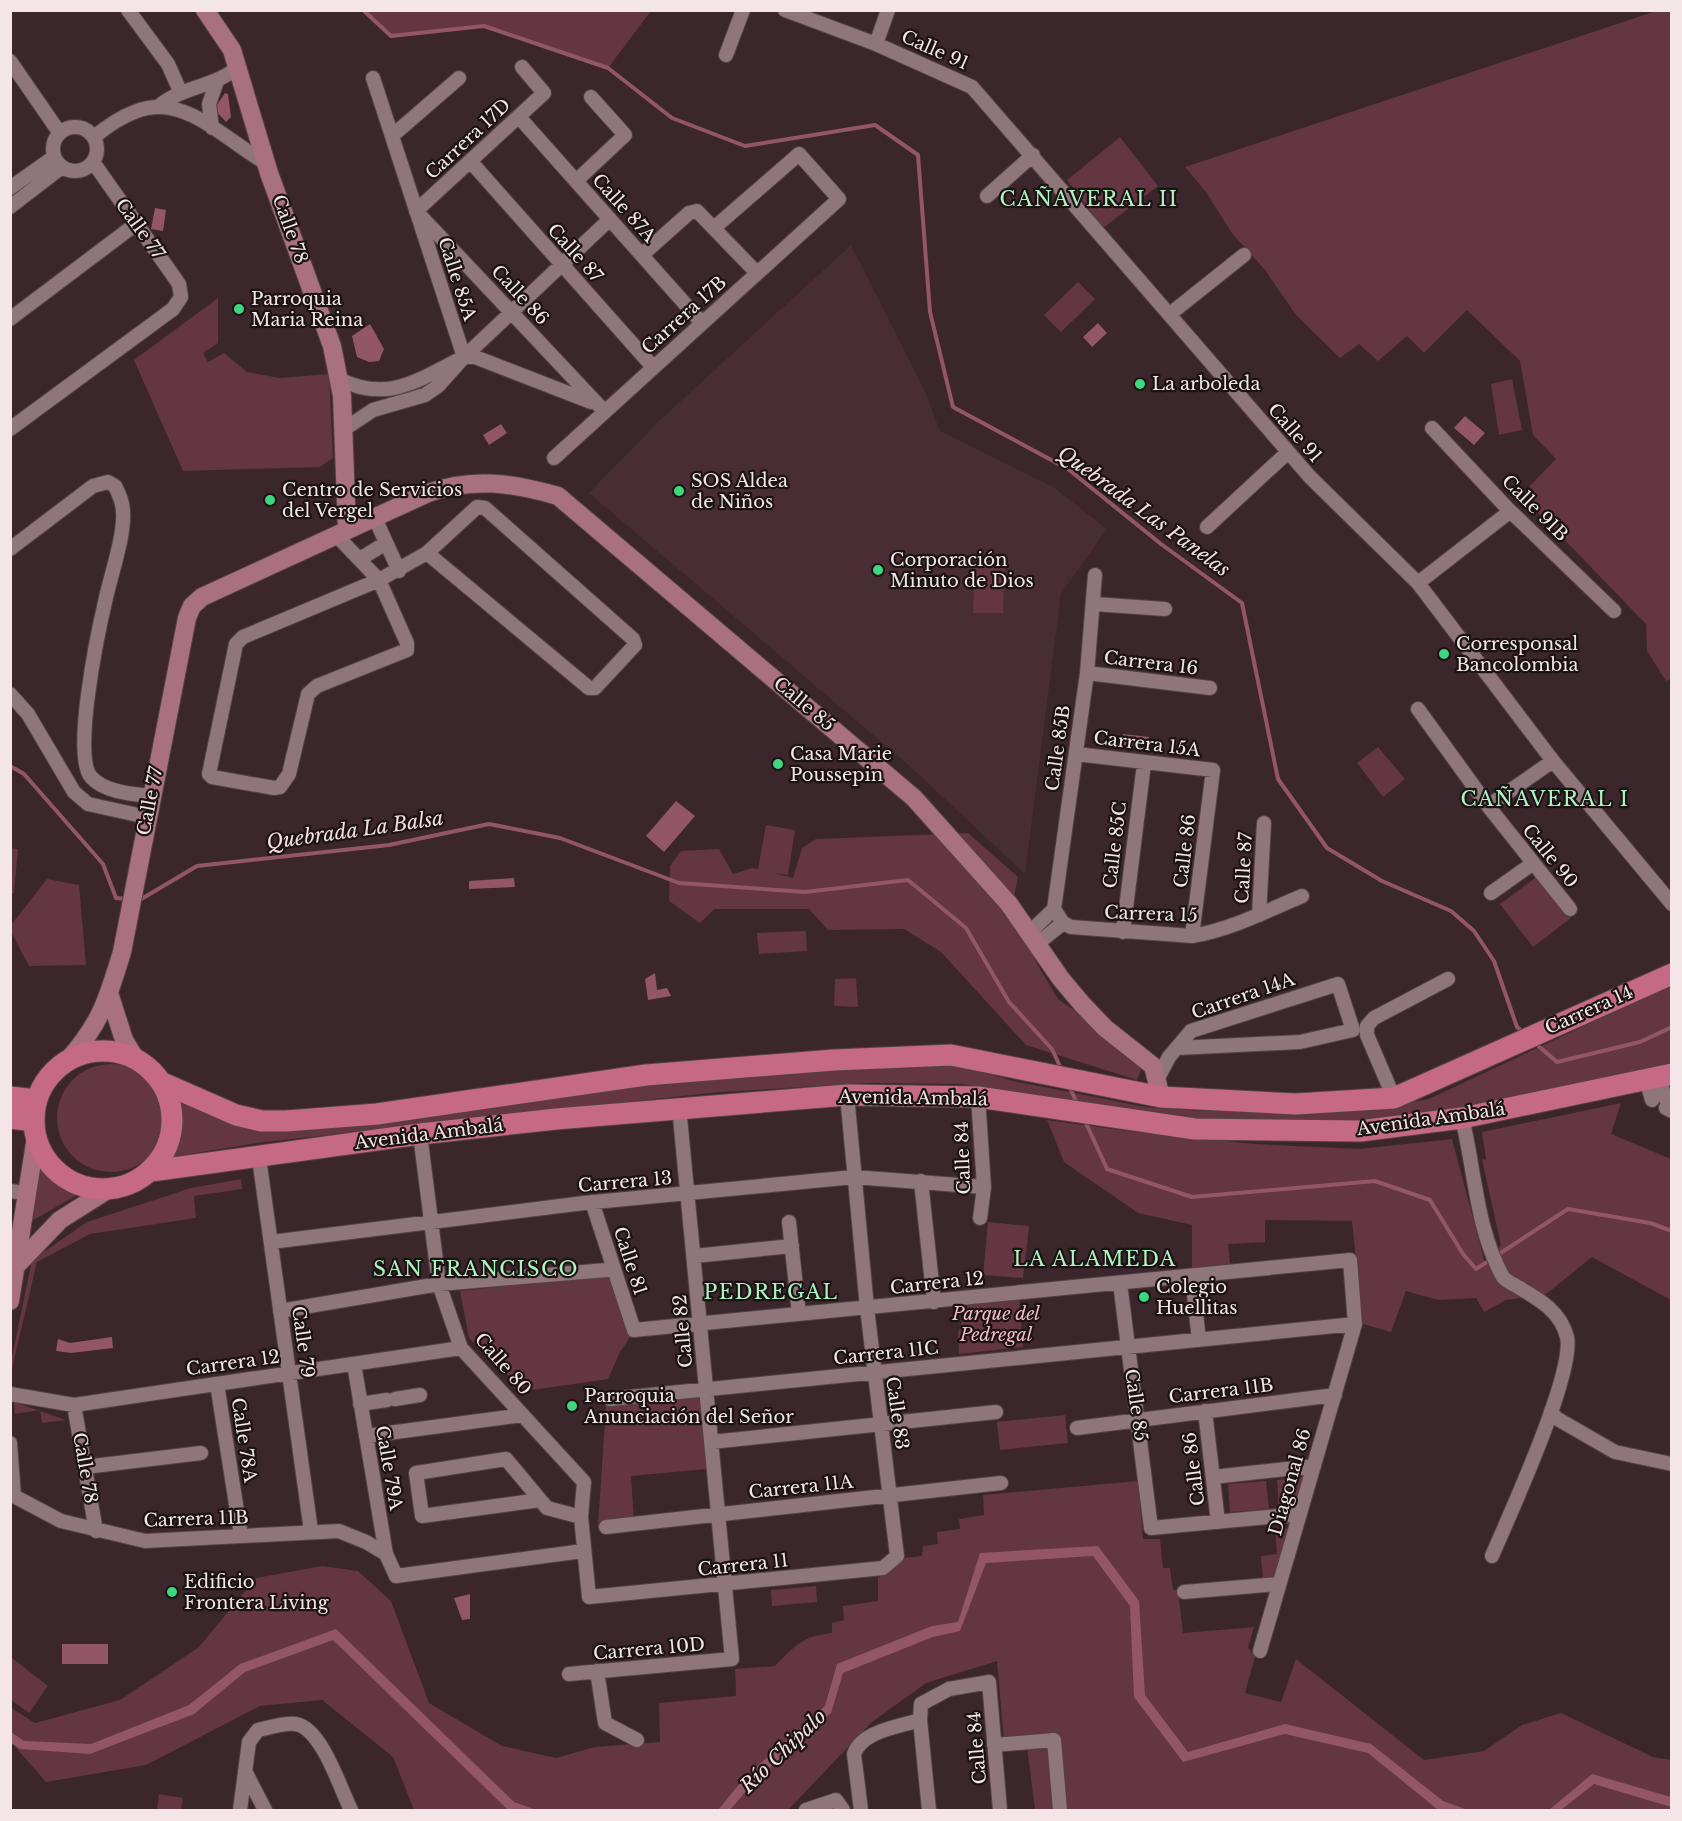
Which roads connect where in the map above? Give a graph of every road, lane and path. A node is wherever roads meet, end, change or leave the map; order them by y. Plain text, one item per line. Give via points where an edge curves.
1 (128, 10) edge
2 (205, 10) edge
3 (743, 10) edge
4 (784, 10) edge
5 (888, 10) edge
6 (876, 44) junction
7 (726, 55) dead end
8 (238, 66) junction
9 (522, 67) dead end
10 (13, 70) edge
11 (373, 78) dead end
12 (459, 78) dead end
13 (218, 81) junction
14 (180, 92) junction
15 (591, 98) dead end
16 (159, 105) junction
17 (519, 117) junction
18 (212, 128) junction
19 (59, 132) junction
20 (392, 136) junction
21 (93, 137) junction
22 (1033, 155) junction
23 (58, 162) junction
24 (93, 162) junction
25 (471, 162) junction
26 (267, 164) junction
27 (576, 181) junction
28 (10, 188) edge
29 (987, 196) dead end
30 (10, 207) edge
31 (416, 211) junction
32 (610, 219) junction
33 (136, 224) junction
34 (716, 227) junction
35 (642, 255) junction
36 (1244, 255) dead end
37 (562, 265) junction
38 (758, 273) junction
39 (512, 313) junction
40 (1170, 314) junction
41 (10, 319) edge
42 (702, 323) junction
43 (464, 357) junction
44 (653, 367) junction
45 (339, 380) junction
46 (382, 391) junction
47 (385, 406) junction
48 (600, 408) junction
49 (1432, 428) dead end
50 (10, 429) edge
51 (343, 430) junction
52 (1288, 452) junction
53 (554, 458) dead end
54 (1508, 509) junction
55 (374, 516) junction
56 (1207, 527) dead end
57 (341, 532) junction
58 (386, 543) junction
59 (10, 549) edge
60 (427, 553) junction
61 (360, 559) junction
62 (399, 571) junction
63 (1095, 575) dead end
64 (379, 580) junction
65 (1418, 583) junction
66 (1094, 604) junction
67 (192, 606) joint
68 (1165, 609) dead end
69 (1614, 611) dead end
70 (1087, 672) junction
71 (1210, 688) dead end
72 (10, 694) edge
73 (1418, 709) dead end
74 (1076, 754) junction
75 (1553, 761) junction
76 (1144, 764) junction
77 (1213, 770) joint
78 (151, 796) junction
79 (1488, 806) junction
80 (147, 817) junction
81 (1264, 823) dead end
82 (1532, 864) junction
83 (1491, 893) dead end
84 (1302, 896) dead end
85 (1671, 904) edge
86 (1054, 909) junction
87 (1569, 909) dead end
88 (1259, 915) junction
89 (1063, 923) junction
90 (1122, 932) junction
91 (1192, 936) junction
92 (1033, 938) junction
93 (1671, 974) edge
94 (1448, 979) dead end
95 (110, 996) junction
96 (1508, 1049) joint
97 (1173, 1052) junction
98 (135, 1058) junction
99 (68, 1060) junction
100 (1659, 1076) edge
101 (163, 1083) junction
102 (1159, 1089) junction
103 (847, 1095) junction
104 (10, 1097) edge
105 (978, 1097) junction
106 (1394, 1098) junction
107 (36, 1100) junction
108 (1664, 1104) edge
109 (679, 1107) junction
110 (10, 1118) edge
111 (1462, 1118) junction
112 (35, 1130) junction
113 (420, 1134) junction
114 (259, 1158) junction
115 (151, 1171) junction
116 (854, 1177) junction
117 (921, 1181) junction
118 (984, 1187) junction
119 (109, 1189) junction
120 (18, 1192) edge
121 (688, 1194) junction
122 (592, 1202) junction
123 (980, 1218) dead end
124 (789, 1222) dead end
125 (432, 1224) junction
126 (271, 1242) junction
127 (792, 1246) junction
128 (15, 1247) edge
129 (694, 1256) junction
130 (15, 1266) junction
131 (607, 1270) dead end
132 (1192, 1276) junction
133 (1120, 1283) junction
134 (439, 1284) junction
135 (10, 1301) edge
136 (934, 1302) junction
137 (867, 1308) junction
138 (280, 1311) junction
139 (799, 1314) junction
140 (700, 1324) junction
141 (1355, 1324) junction
142 (634, 1330) joint
143 (1199, 1340) junction
144 (1129, 1347) junction
145 (461, 1348) junction
146 (354, 1364) junction
147 (873, 1372) junction
148 (289, 1373) junction
149 (217, 1384) junction
150 (706, 1390) junction
151 (10, 1394) edge
152 (420, 1395) dead end
153 (1335, 1395) junction
154 (610, 1399) dead end
155 (360, 1404) junction
156 (74, 1406) junction
157 (1205, 1411) junction
158 (1551, 1411) junction
159 (996, 1412) dead end
160 (523, 1414) junction
161 (1139, 1419) junction
162 (881, 1426) junction
163 (1077, 1428) dead end
164 (366, 1436) junction
165 (711, 1442) junction
166 (10, 1443) edge
167 (201, 1453) dead end
168 (1671, 1464) edge
169 (1314, 1466) junction
170 (85, 1467) junction
171 (1213, 1477) junction
172 (1001, 1483) dead end
173 (12, 1495) edge
174 (890, 1495) junction
175 (540, 1500) junction
176 (1300, 1514) junction
177 (718, 1515) junction
178 (580, 1517) junction
179 (1218, 1522) junction
180 (606, 1527) dead end
181 (96, 1531) junction
182 (311, 1531) junction
183 (241, 1536) junction
184 (583, 1551) junction
185 (386, 1554) junction
186 (897, 1556) joint
187 (1492, 1556) dead end
188 (1279, 1584) junction
189 (725, 1586) junction
190 (1184, 1592) dead end
191 (589, 1597) joint
192 (1260, 1651) dead end
193 (732, 1659) joint
194 (597, 1671) junction
195 (569, 1674) dead end
196 (920, 1720) junction
197 (637, 1740) dead end
198 (994, 1745) junction
199 (245, 1771) junction
200 (240, 1810) edge
201 (265, 1810) edge
202 (351, 1810) edge
203 (806, 1810) edge
204 (843, 1810) edge
205 (861, 1810) edge
206 (929, 1810) edge
207 (1000, 1810) edge
208 (1060, 1810) edge

1 - 14 street via 168,64
2 - 8 street, Calle 78
3 - 7 street
4 - 6 street, Calle 91
5 - 6 street
6 - 22 street, Calle 91 via 972,87
8 - 13 street
8 - 26 street, Calle 78
9 - 17 street, Carrera 17D via 544,93
10 - 19 street
11 - 20 street, Calle 85A
12 - 20 street
13 - 14 street
13 - 18 street via 209,104
14 - 16 street
15 - 27 street via 625,135
16 - 18 street via 181,109
16 - 21 street via 140,108 116,119
17 - 25 street, Carrera 17D
17 - 27 street, Calle 87A
18 - 26 street
19 - 21 street via 78,127
19 - 23 street via 53,144
20 - 31 street, Calle 85A
21 - 24 street via 97,150
22 - 29 street
22 - 40 street, Calle 91
23 - 24 street via 75,171
23 - 28 street
23 - 30 street
24 - 33 street, Calle 77
25 - 31 street, Carrera 17D
25 - 37 street, Calle 87
26 - 45 street, Calle 78 via 332,346
27 - 32 street, Calle 87A
31 - 39 street, Calle 86
31 - 43 street, Calle 85A
32 - 35 street, Calle 87A
32 - 37 street
33 - 41 street
33 - 50 street, Calle 77 via 179,284 181,297 173,309
34 - 35 street via 697,211 688,213
34 - 38 street
34 - 38 street, Carrera 17B via 799,154 839,199
35 - 42 street, Calle 87A
36 - 40 street
37 - 39 street
37 - 44 street, Calle 87
38 - 42 street, Carrera 17B
39 - 43 street
39 - 48 street, Calle 86
40 - 52 street, Calle 91
42 - 44 street, Carrera 17B
43 - 46 street via 422,379
43 - 47 street via 438,386 424,395
43 - 48 street via 475,357
44 - 48 street, Carrera 17B
45 - 46 street via 362,389
45 - 51 street, Calle 78
46 - 47 street
47 - 51 street via 356,418
48 - 53 street, Carrera 17B
49 - 54 street, Calle 91B
51 - 57 street, Calle 78
52 - 56 street
52 - 65 street, Calle 91
54 - 65 street via 1508,513
54 - 69 street, Calle 91B
55 - 57 street, Calle 85
55 - 58 street
55 - 92 street, Calle 85 via 447,486 488,482 524,486 558,496 914,798 1009,904
57 - 61 street
57 - 67 street, Calle 85 via 202,597
58 - 61 street
58 - 62 street
59 - 78 street via 93,486 108,482 115,486 124,514 95,648 85,713 84,761 88,775 96,782 115,790
60 - 60 street via 472,508 485,508 633,639 634,645 595,688 590,688
60 - 62 street
61 - 64 street
62 - 64 street
63 - 66 street, Calle 85B
64 - 64 street via 407,650 317,686 309,694 289,774 280,787 210,776 236,644 243,637
65 - 75 street, Calle 91
66 - 68 street
66 - 70 street, Calle 85B
67 - 78 street, Calle 77
70 - 71 street, Carrera 16
70 - 74 street, Calle 85B
72 - 80 street via 28,714 74,792 88,804
73 - 79 street, Calle 90
74 - 76 street, Carrera 15A
74 - 86 street, Calle 85B
75 - 79 street
75 - 85 street, Calle 91
76 - 77 street, Carrera 15A
76 - 90 street, Calle 85C
77 - 91 street, Calle 86
78 - 80 street, Calle 77
79 - 82 street, Calle 90
80 - 95 street, Calle 77
81 - 88 street, Calle 87
82 - 83 street
82 - 87 street, Calle 90
84 - 88 street, Carrera 15
86 - 89 street
86 - 92 street
88 - 91 street, Carrera 15
89 - 90 street, Carrera 15
89 - 92 street
90 - 91 street, Carrera 15
92 - 102 street, Calle 85 via 1082,1004 1153,1066
93 - 96 main road, Carrera 14
94 - 106 street via 1374,1018 1367,1026 1367,1035
95 - 98 street via 124,1040
95 - 99 street, Calle 77 via 92,1032
96 - 106 main road, Avenida Ambalá
97 - 97 street, Carrera 14A via 1191,1031 1338,984 1353,1030 1300,1042
97 - 102 street
98 - 99 main road via 112,1051 90,1052
98 - 101 main road
99 - 107 main road via 44,1084
100 - 108 street
100 - 111 main road, Avenida Ambalá
101 - 102 main road, Avenida Ambalá via 236,1115 262,1121 377,1114 646,1075 951,1055 1105,1086
101 - 115 main road via 170,1100 172,1129 163,1156
102 - 106 main road, Avenida Ambalá via 1296,1104
103 - 105 main road, Avenida Ambalá
103 - 109 main road, Avenida Ambalá
103 - 116 street, Calle 83
104 - 107 main road
105 - 111 main road, Avenida Ambalá via 1195,1129 1360,1131
105 - 118 street, Calle 84
107 - 112 main road
109 - 113 main road, Avenida Ambalá
109 - 121 street, Calle 82
110 - 112 main road
111 - 158 street via 1488,1240 1504,1279 1547,1305 1560,1320 1567,1338 1568,1357
112 - 119 main road via 43,1155 56,1170 90,1188
112 - 120 street
113 - 114 main road, Avenida Ambalá
113 - 125 street, Calle 80
114 - 115 main road, Avenida Ambalá
114 - 126 street, Calle 79
115 - 119 main road via 131,1183
116 - 117 street, Carrera 13
116 - 121 street, Carrera 13
116 - 137 street, Calle 83
117 - 118 street, Carrera 13
117 - 136 street
118 - 123 street, Calle 84
119 - 130 street via 60,1220
120 - 128 street
121 - 122 street, Carrera 13
121 - 129 street, Calle 82
122 - 125 street, Carrera 13
122 - 142 street, Calle 81
124 - 127 street
125 - 126 street, Carrera 13
125 - 134 street, Calle 80
126 - 138 street, Calle 79
127 - 129 street
127 - 139 street
128 - 130 street
129 - 140 street, Calle 82
130 - 135 street
131 - 134 street
132 - 133 street, Carrera 12
132 - 141 street, Carrera 12 via 1350,1260
132 - 143 street
133 - 136 street, Carrera 12
133 - 144 street, Calle 85
134 - 138 street
134 - 145 street, Calle 80
136 - 137 street, Carrera 12
137 - 139 street, Carrera 12
137 - 147 street, Calle 83
138 - 148 street, Calle 79
139 - 140 street, Carrera 12
140 - 142 street, Carrera 12
140 - 150 street, Calle 82
141 - 143 street, Carrera 11C
141 - 153 street, Diagonal 86
143 - 144 street, Carrera 11C
144 - 147 street, Carrera 11C
144 - 161 street, Calle 85
145 - 146 street, Carrera 12
145 - 160 street, Calle 80
146 - 148 street, Carrera 12
146 - 155 street, Calle 79A
147 - 150 street, Carrera 11C
147 - 162 street, Calle 83
148 - 149 street, Carrera 12
148 - 182 street, Calle 79
149 - 156 street, Carrera 12
149 - 183 street, Calle 78A
150 - 154 street, Carrera 11C
150 - 165 street, Calle 82
151 - 156 street, Carrera 12
152 - 155 street
153 - 157 street, Carrera 11B
153 - 169 street, Diagonal 86
155 - 164 street, Calle 79A
156 - 170 street, Calle 78
157 - 161 street, Carrera 11B
157 - 171 street, Calle 86
158 - 168 street via 1556,1418 1615,1452
158 - 187 street
159 - 162 street
160 - 164 street
160 - 178 street, Calle 80 via 584,1482
161 - 163 street, Carrera 11B
161 - 179 street, Calle 85 via 1151,1528
162 - 165 street
162 - 174 street, Calle 83
164 - 185 street, Calle 79A
165 - 177 street, Calle 82
166 - 173 street
167 - 170 street
169 - 171 street
169 - 176 street, Diagonal 86
170 - 181 street, Calle 78
171 - 179 street, Calle 86
172 - 174 street, Carrera 11A
173 - 181 street, Carrera 11B via 61,1521
174 - 177 street, Carrera 11A
174 - 186 street, Calle 83
175 - 175 street via 506,1459 416,1473 422,1516
175 - 178 street via 547,1508
176 - 179 street
176 - 188 street, Diagonal 86
177 - 180 street, Carrera 11A
177 - 189 street, Calle 82
178 - 184 street, Calle 80
181 - 183 street, Carrera 11B via 145,1541
182 - 183 street, Carrera 11B
182 - 185 street, Carrera 11B via 339,1531
184 - 185 street, Calle 79A via 396,1576
184 - 191 street, Calle 80
186 - 189 street, Carrera 11 via 882,1568
188 - 190 street
188 - 192 street, Diagonal 86
189 - 191 street, Carrera 11
189 - 193 street, Calle 82
193 - 194 street, Carrera 10D
194 - 195 street, Carrera 10D
194 - 197 street via 604,1723
196 - 198 street, Calle 84 via 921,1704 949,1689 989,1682
196 - 205 street via 864,1738 857,1745 854,1754
196 - 206 street
198 - 207 street, Calle 84
198 - 208 street via 1054,1740
199 - 200 street
199 - 201 street
199 - 202 street via 249,1742 258,1730 296,1724 320,1744
203 - 204 street via 836,1800

